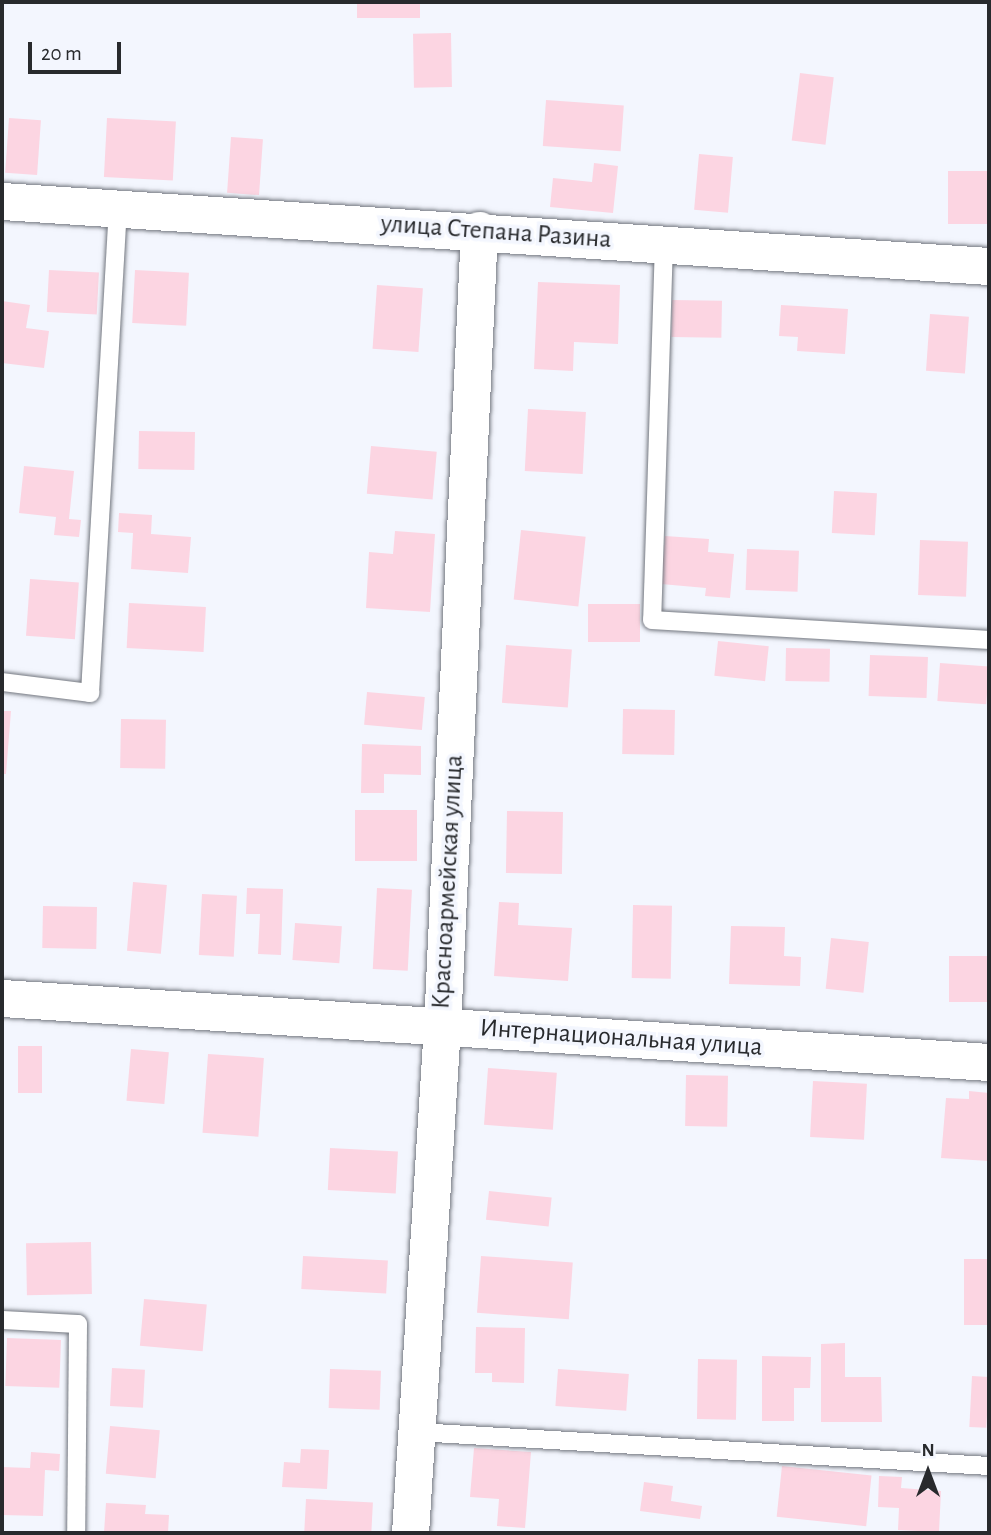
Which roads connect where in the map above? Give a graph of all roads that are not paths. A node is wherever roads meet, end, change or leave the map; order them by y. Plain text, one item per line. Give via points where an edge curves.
1 (2, 201) edge
2 (118, 208) junction
3 (479, 230) junction
4 (664, 243) junction
5 (989, 265) edge
6 (989, 640) edge
7 (2, 682) edge
8 (2, 998) edge
9 (442, 1026) junction
10 (989, 1062) edge
11 (2, 1320) edge
12 (417, 1432) junction
13 (989, 1466) edge
14 (76, 1533) edge
15 (411, 1533) edge

1 - 2 street, улица Степана Разина
2 - 3 street, улица Степана Разина
2 - 7 lane via 90,693
3 - 4 street, улица Степана Разина
3 - 9 street, Красноармейская улица
4 - 5 street, улица Степана Разина
4 - 6 lane via 652,620
8 - 9 street, Интернациональная улица
9 - 10 street, Интернациональная улица
9 - 12 street, Красноармейская улица
11 - 14 lane via 78,1324
12 - 13 lane
12 - 15 street, Красноармейская улица

